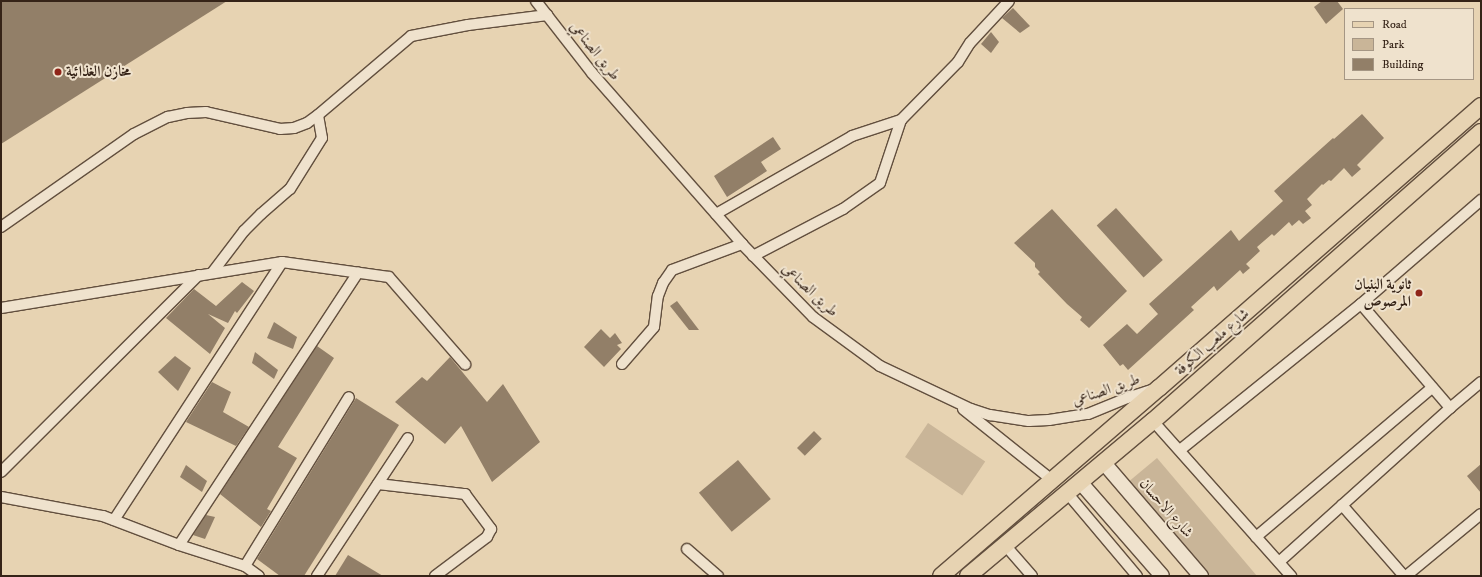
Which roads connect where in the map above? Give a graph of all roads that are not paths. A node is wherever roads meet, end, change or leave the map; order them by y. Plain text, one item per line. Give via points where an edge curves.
1 (536, 1) edge
2 (1009, 1) edge
3 (547, 15) junction
4 (1481, 106) edge
5 (318, 115) junction
6 (901, 120) junction
7 (1481, 132) edge
8 (1408, 171) junction
9 (1421, 185) junction
10 (1386, 190) junction
11 (1481, 200) edge
12 (1399, 205) junction
13 (716, 214) junction
14 (1, 227) edge
15 (742, 244) junction
16 (753, 256) junction
17 (282, 262) junction
18 (358, 272) junction
19 (212, 273) junction
20 (200, 275) junction
21 (1361, 304) junction
22 (1, 308) edge
23 (465, 364) dead end
24 (622, 364) dead end
25 (1481, 382) edge
26 (1159, 388) junction
27 (1432, 388) junction
28 (349, 397) dead end
29 (953, 402) junction
30 (1450, 408) junction
31 (1153, 421) junction
32 (408, 438) dead end
33 (1180, 450) junction
34 (1104, 463) junction
35 (1, 472) edge
36 (1052, 480) junction
37 (1081, 483) junction
38 (378, 484) junction
39 (1068, 494) junction
40 (1, 497) edge
41 (1342, 505) junction
42 (1481, 514) edge
43 (114, 520) junction
44 (1256, 537) junction
45 (179, 545) junction
46 (1005, 545) junction
47 (687, 549) dead end
48 (1279, 562) junction
49 (245, 566) junction
50 (259, 576) edge
51 (317, 576) edge
52 (435, 576) edge
53 (718, 576) edge
54 (941, 576) edge
55 (968, 576) edge
56 (1032, 576) edge
57 (1136, 576) edge
58 (1162, 576) edge
59 (1201, 576) edge
60 (1290, 576) edge
61 (1405, 576) edge

1 - 3 street, طريق الصناعي
2 - 6 street via 970,43 958,62
3 - 5 street via 468,25 411,36
3 - 13 street, طريق الصناعي via 592,73
4 - 8 main road, شارع ملعب الكوفة
5 - 14 street via 294,128 280,129 206,112 168,117 134,134
5 - 19 street via 322,138 290,189 244,231
6 - 13 street via 852,136
6 - 16 street via 880,183 843,209
7 - 9 main road, شارع ملعب الكوفة
8 - 9 main road via 1411,182
8 - 10 main road, شارع ملعب الكوفة
9 - 12 main road, شارع ملعب الكوفة
10 - 12 main road via 1399,197
10 - 26 main road, شارع ملعب الكوفة
11 - 21 street
12 - 31 main road, شارع ملعب الكوفة
13 - 15 street, طريق الصناعي
15 - 16 street, طريق الصناعي
15 - 24 street via 672,270 658,296 654,327
16 - 29 street, طريق الصناعي via 813,317 880,366
17 - 18 street
17 - 19 street
17 - 43 street
18 - 23 street via 389,277
18 - 45 street
19 - 20 street
20 - 22 street
20 - 35 street
21 - 27 street
21 - 33 street
25 - 30 street
26 - 29 street, طريق الصناعي via 1131,396 1088,414 1049,420 1029,421 997,416
26 - 36 main road, شارع ملعب الكوفة
27 - 30 street
27 - 44 street
28 - 49 street
29 - 36 street
30 - 41 street
31 - 33 street
31 - 34 main road, شارع ملعب الكوفة
32 - 38 street
33 - 44 street
34 - 37 main road, شارع ملعب الكوفة
34 - 59 street, شارع الاحسان
36 - 54 main road, شارع ملعب الكوفة
37 - 39 main road, شارع ملعب الكوفة
37 - 58 street
38 - 51 street
38 - 52 street via 465,494 491,529 487,537
39 - 46 main road, شارع ملعب الكوفة
39 - 57 street
40 - 43 street
41 - 48 street
41 - 61 street
42 - 61 street
43 - 45 street
44 - 48 street
45 - 49 street
46 - 55 main road, شارع ملعب الكوفة
46 - 56 street
47 - 53 street
48 - 60 street
49 - 50 street

